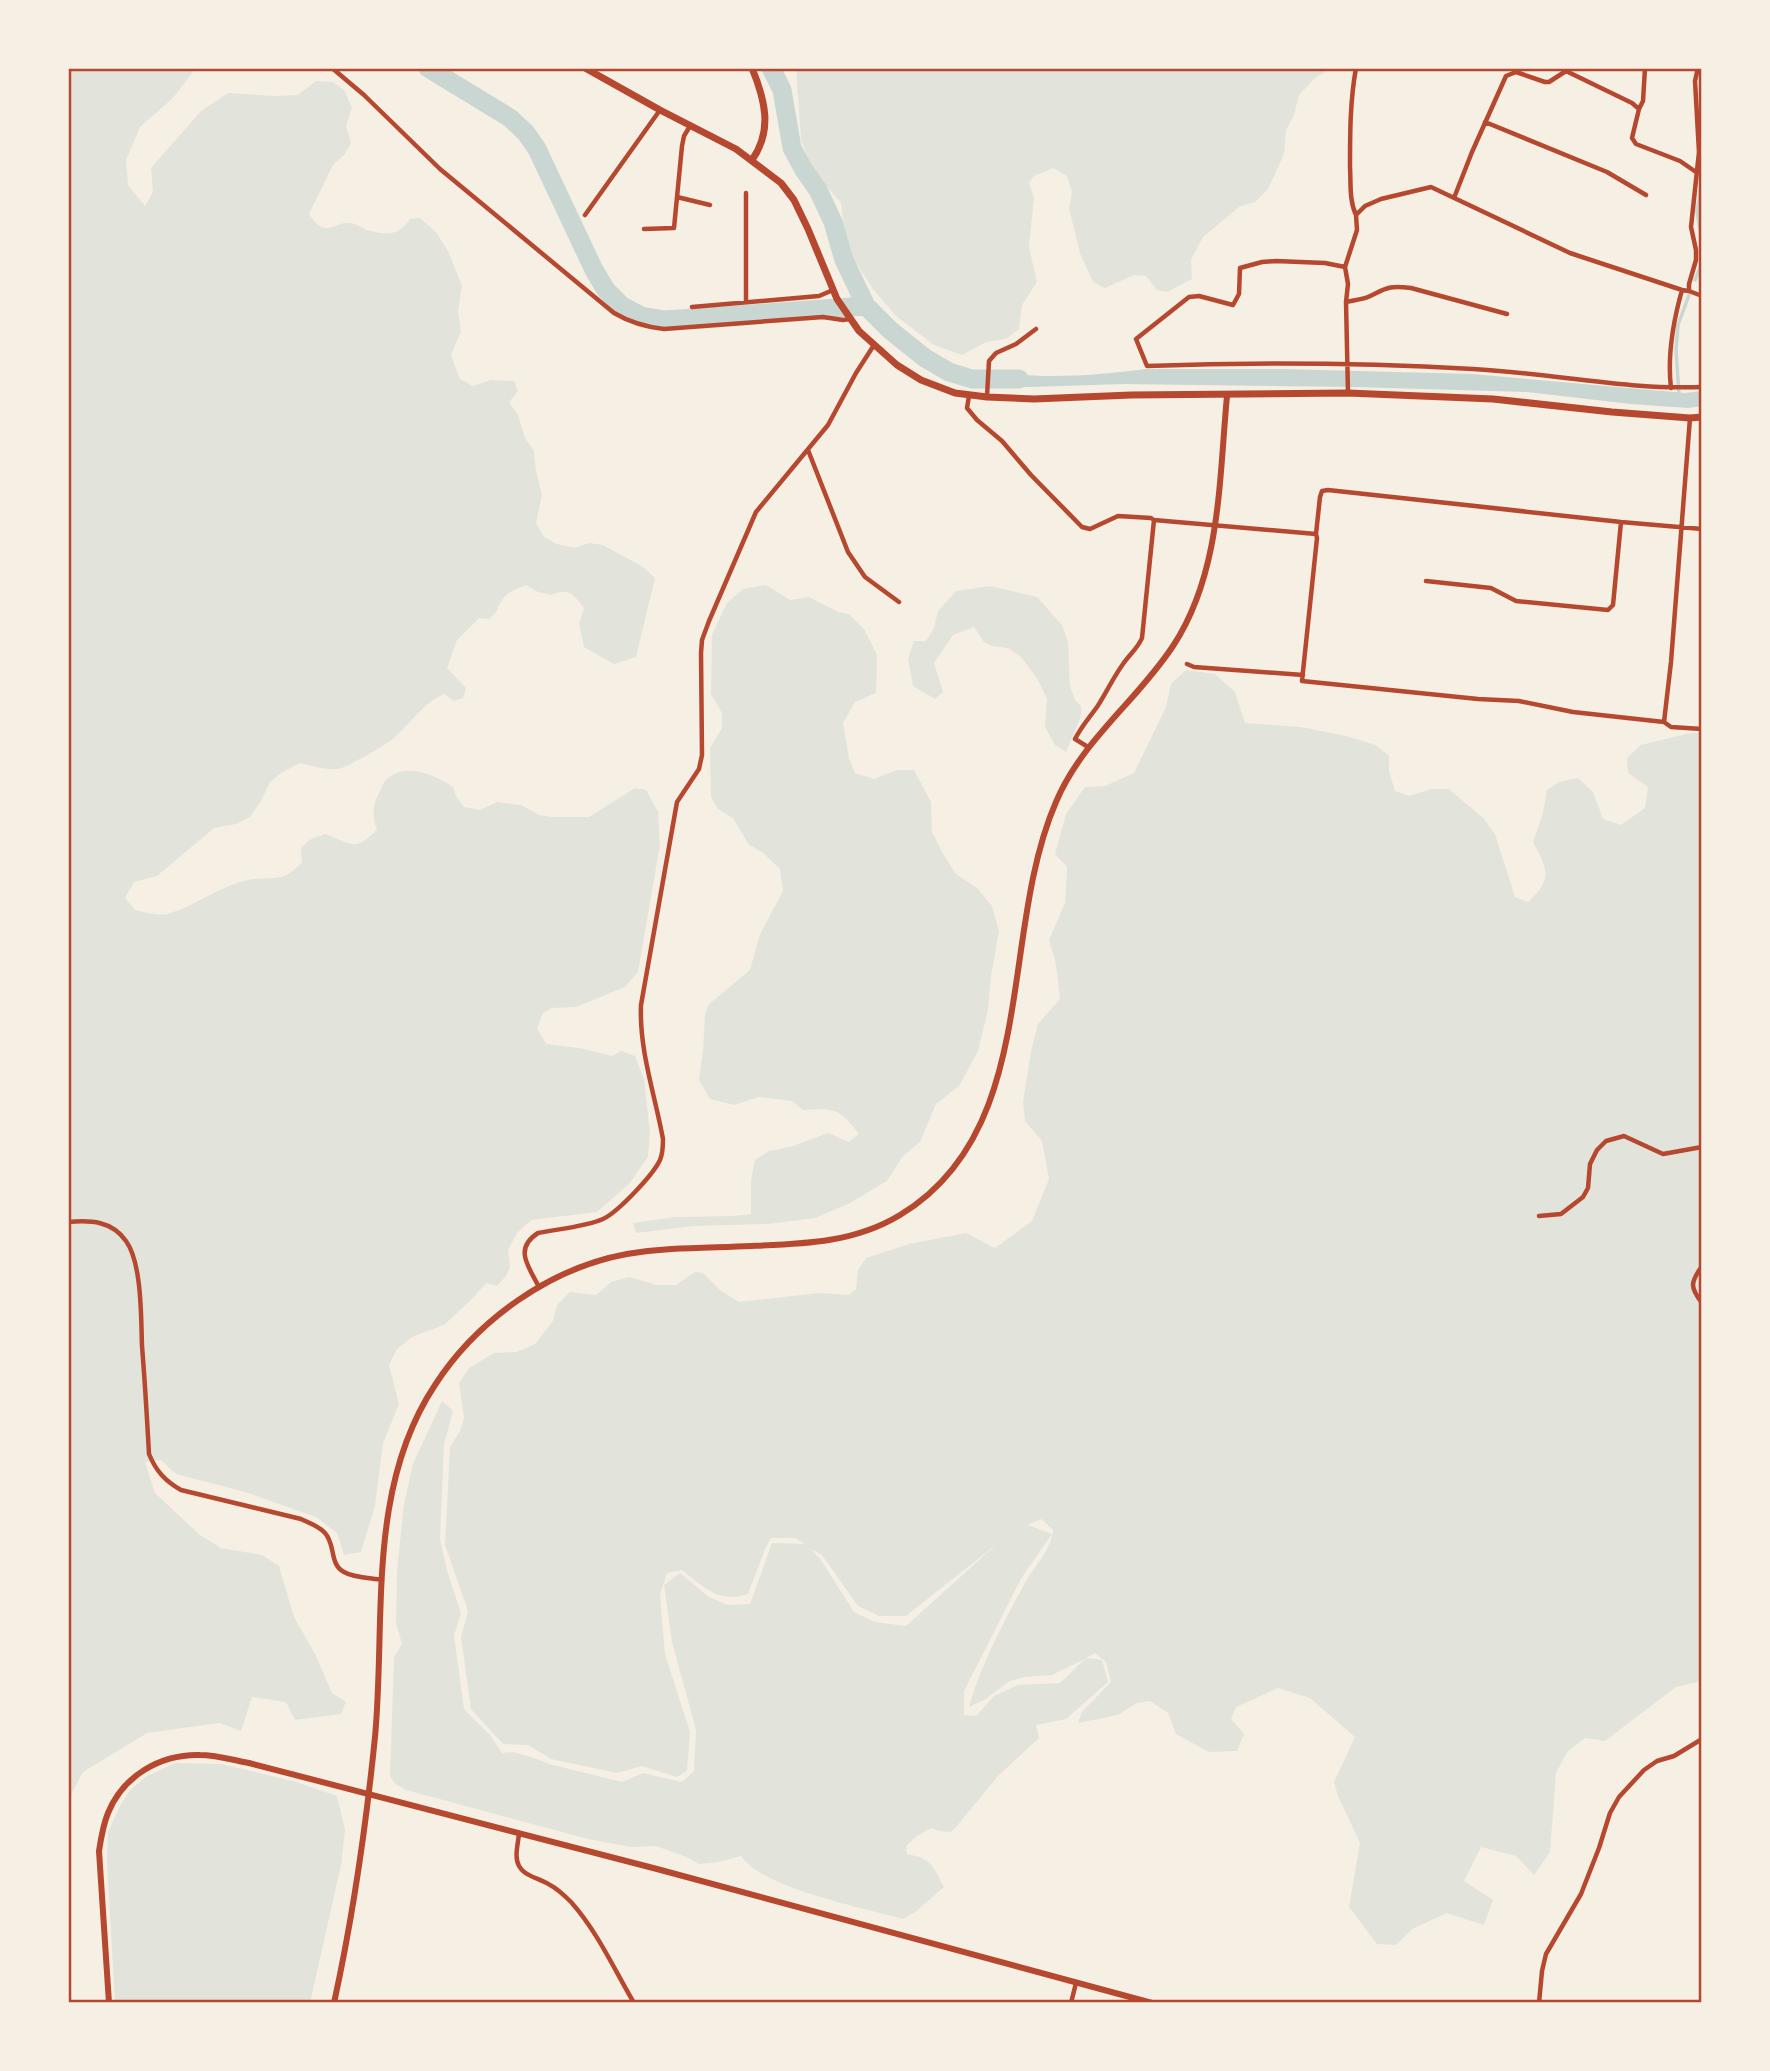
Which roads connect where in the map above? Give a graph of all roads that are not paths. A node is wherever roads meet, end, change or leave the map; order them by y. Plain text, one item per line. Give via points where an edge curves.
1 (332, 68) edge
2 (585, 68) edge
3 (752, 68) edge
4 (1356, 68) edge
5 (1645, 68) edge
6 (1698, 68) edge
7 (1639, 109) junction
8 (660, 110) junction
9 (1485, 122) junction
10 (690, 125) junction
11 (752, 160) junction
12 (1696, 172) junction
13 (746, 193) dead end
14 (1646, 195) dead end
15 (677, 197) junction
16 (1454, 198) junction
17 (710, 205) dead end
18 (585, 215) dead end
19 (1356, 215) junction
20 (645, 229) dead end
21 (1345, 267) junction
22 (833, 290) junction
23 (1682, 290) junction
24 (1689, 291) junction
25 (1702, 296) edge
26 (746, 302) junction
27 (1346, 302) junction
28 (692, 307) dead end
29 (1507, 314) dead end
30 (849, 318) junction
31 (1035, 329) dead end
32 (874, 345) junction
33 (1347, 366) junction
34 (1702, 387) edge
35 (1673, 388) junction
36 (1348, 391) junction
37 (987, 394) junction
38 (968, 396) junction
39 (1227, 396) junction
40 (1702, 417) edge
41 (1690, 418) junction
42 (808, 450) junction
43 (1154, 520) junction
44 (1621, 522) junction
45 (1214, 525) junction
46 (1680, 527) junction
47 (1702, 528) edge
48 (1316, 534) junction
49 (1426, 581) dead end
50 (899, 602) dead end
51 (1139, 646) junction
52 (1148, 648) dead end
53 (1187, 664) dead end
54 (1303, 676) junction
55 (1664, 722) junction
56 (1702, 729) edge
57 (1088, 747) junction
58 (1702, 1147) edge
59 (1539, 1216) dead end
60 (68, 1222) edge
61 (1702, 1266) edge
62 (539, 1287) junction
63 (1702, 1303) edge
64 (383, 1580) junction
65 (1702, 1739) edge
66 (368, 1795) junction
67 (519, 1834) junction
68 (1077, 1982) junction
69 (109, 2003) edge
70 (334, 2003) edge
71 (634, 2003) edge
72 (1071, 2003) edge
73 (1152, 2003) edge
74 (1538, 2003) edge

1 - 30 street via 475,198 627,321 664,330
2 - 8 main road
3 - 11 main road via 765,107 761,147
4 - 19 street via 1350,141
5 - 7 street
6 - 12 street
7 - 9 street via 1566,71 1549,82 1516,72 1506,76
7 - 12 street via 1632,138 1636,144 1680,160
8 - 10 main road
8 - 18 street
9 - 14 street via 1607,172
9 - 16 street
10 - 11 main road
10 - 15 street via 682,146
11 - 22 main road via 794,200
12 - 24 street via 1691,227 1696,260
13 - 26 street
15 - 17 street
15 - 20 street via 674,228
16 - 19 street via 1431,187 1381,199
16 - 23 street via 1570,253
19 - 21 street via 1357,230
21 - 27 street
21 - 33 street via 1276,261 1240,268 1239,294 1233,305 1189,297 1136,339 1147,366
22 - 26 street via 819,296
22 - 30 main road
23 - 24 street
23 - 35 street via 1674,316 1669,372
24 - 25 street
26 - 28 street
27 - 29 street via 1397,286
27 - 33 street
30 - 32 main road
31 - 37 street via 989,361
32 - 38 main road via 920,380
32 - 42 street via 828,425
33 - 35 street via 1474,369
33 - 36 street
34 - 35 street
36 - 39 main road
36 - 41 main road
37 - 38 main road
37 - 39 main road via 1034,399
38 - 43 street via 967,408 977,420 1082,527 1090,529 1118,516
39 - 45 street
40 - 41 main road
41 - 46 street
42 - 50 street via 848,552 865,577
42 - 62 street via 756,512 702,640 702,755 699,769 677,802 641,1005 643,1046 663,1139 660,1162 601,1220 530,1238 524,1254
43 - 45 street
43 - 51 street
44 - 46 street
44 - 48 street via 1328,490 1320,497
44 - 49 street via 1613,605 1608,610 1516,601 1491,588
45 - 48 street
45 - 57 street via 1203,584 1178,637
46 - 47 street
46 - 55 street
48 - 54 street
51 - 52 street
51 - 57 street via 1075,738
53 - 54 street
54 - 55 street via 1302,681 1519,701
55 - 56 street via 1671,727
57 - 62 street via 1068,777 1046,827 989,1109 970,1147 937,1188 901,1215 848,1237 625,1254
58 - 59 street via 1663,1154 1624,1136 1606,1141 1590,1164 1583,1197 1561,1214
60 - 64 street via 111,1226 134,1254 149,1454 155,1469 181,1490 315,1525 331,1542 334,1563 341,1571
61 - 63 street via 1692,1279 1692,1290
62 - 64 street via 470,1340 423,1403 395,1472
64 - 66 street
65 - 74 street via 1644,1770 1609,1812 1581,1894 1546,1954
66 - 67 street
66 - 69 street via 249,1763 199,1755 166,1759 141,1772 113,1802 99,1851
66 - 70 street
67 - 68 street
67 - 71 street via 516,1860 520,1868 570,1902
68 - 72 street
68 - 73 street

